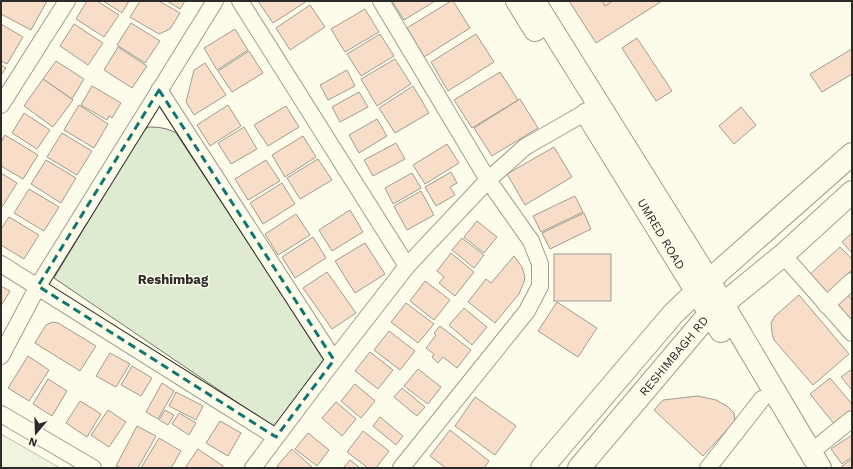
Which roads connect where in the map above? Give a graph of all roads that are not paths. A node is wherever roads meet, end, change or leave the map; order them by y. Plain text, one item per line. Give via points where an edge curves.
1 (67, 1) edge
2 (215, 1) edge
3 (240, 1) edge
4 (381, 1) edge
5 (517, 1) edge
6 (535, 11) edge
7 (159, 90) junction
8 (1, 105) edge
9 (586, 112) junction
10 (852, 154) edge
11 (488, 180) junction
12 (852, 192) edge
13 (783, 255) junction
14 (1, 264) edge
15 (407, 266) junction
16 (852, 281) edge
17 (38, 286) junction
18 (702, 286) junction
19 (826, 305) junction
20 (716, 309) junction
21 (852, 333) edge
22 (1, 356) edge
23 (334, 360) junction
24 (767, 394) junction
25 (1, 414) edge
26 (852, 419) edge
27 (276, 437) junction
28 (812, 463) edge
29 (93, 468) edge
30 (253, 468) edge
31 (401, 468) edge
32 (542, 468) edge
33 (579, 468) edge
34 (708, 468) edge

1 - 8 street
2 - 7 street
3 - 15 street
4 - 11 street
5 - 6 main road, UMRED ROAD
6 - 9 main road, UMRED ROAD
6 - 18 main road
7 - 17 street
7 - 23 street
9 - 11 street via 525,147
9 - 18 main road, UMRED ROAD
10 - 18 main road
11 - 15 street
11 - 31 street via 531,241 540,264 540,286 527,311
12 - 13 main road, RESHIMBAGH RD
13 - 19 street
13 - 20 main road, RESHIMBAGH RD
14 - 17 street
15 - 23 street
16 - 19 street
17 - 22 street
17 - 27 street
18 - 20 main road
18 - 32 main road via 673,314
19 - 21 street
20 - 24 main road
20 - 33 main road, RESHIMBAGH RD
23 - 27 street
24 - 28 main road
24 - 34 street
25 - 29 street
26 - 28 street
27 - 30 street

